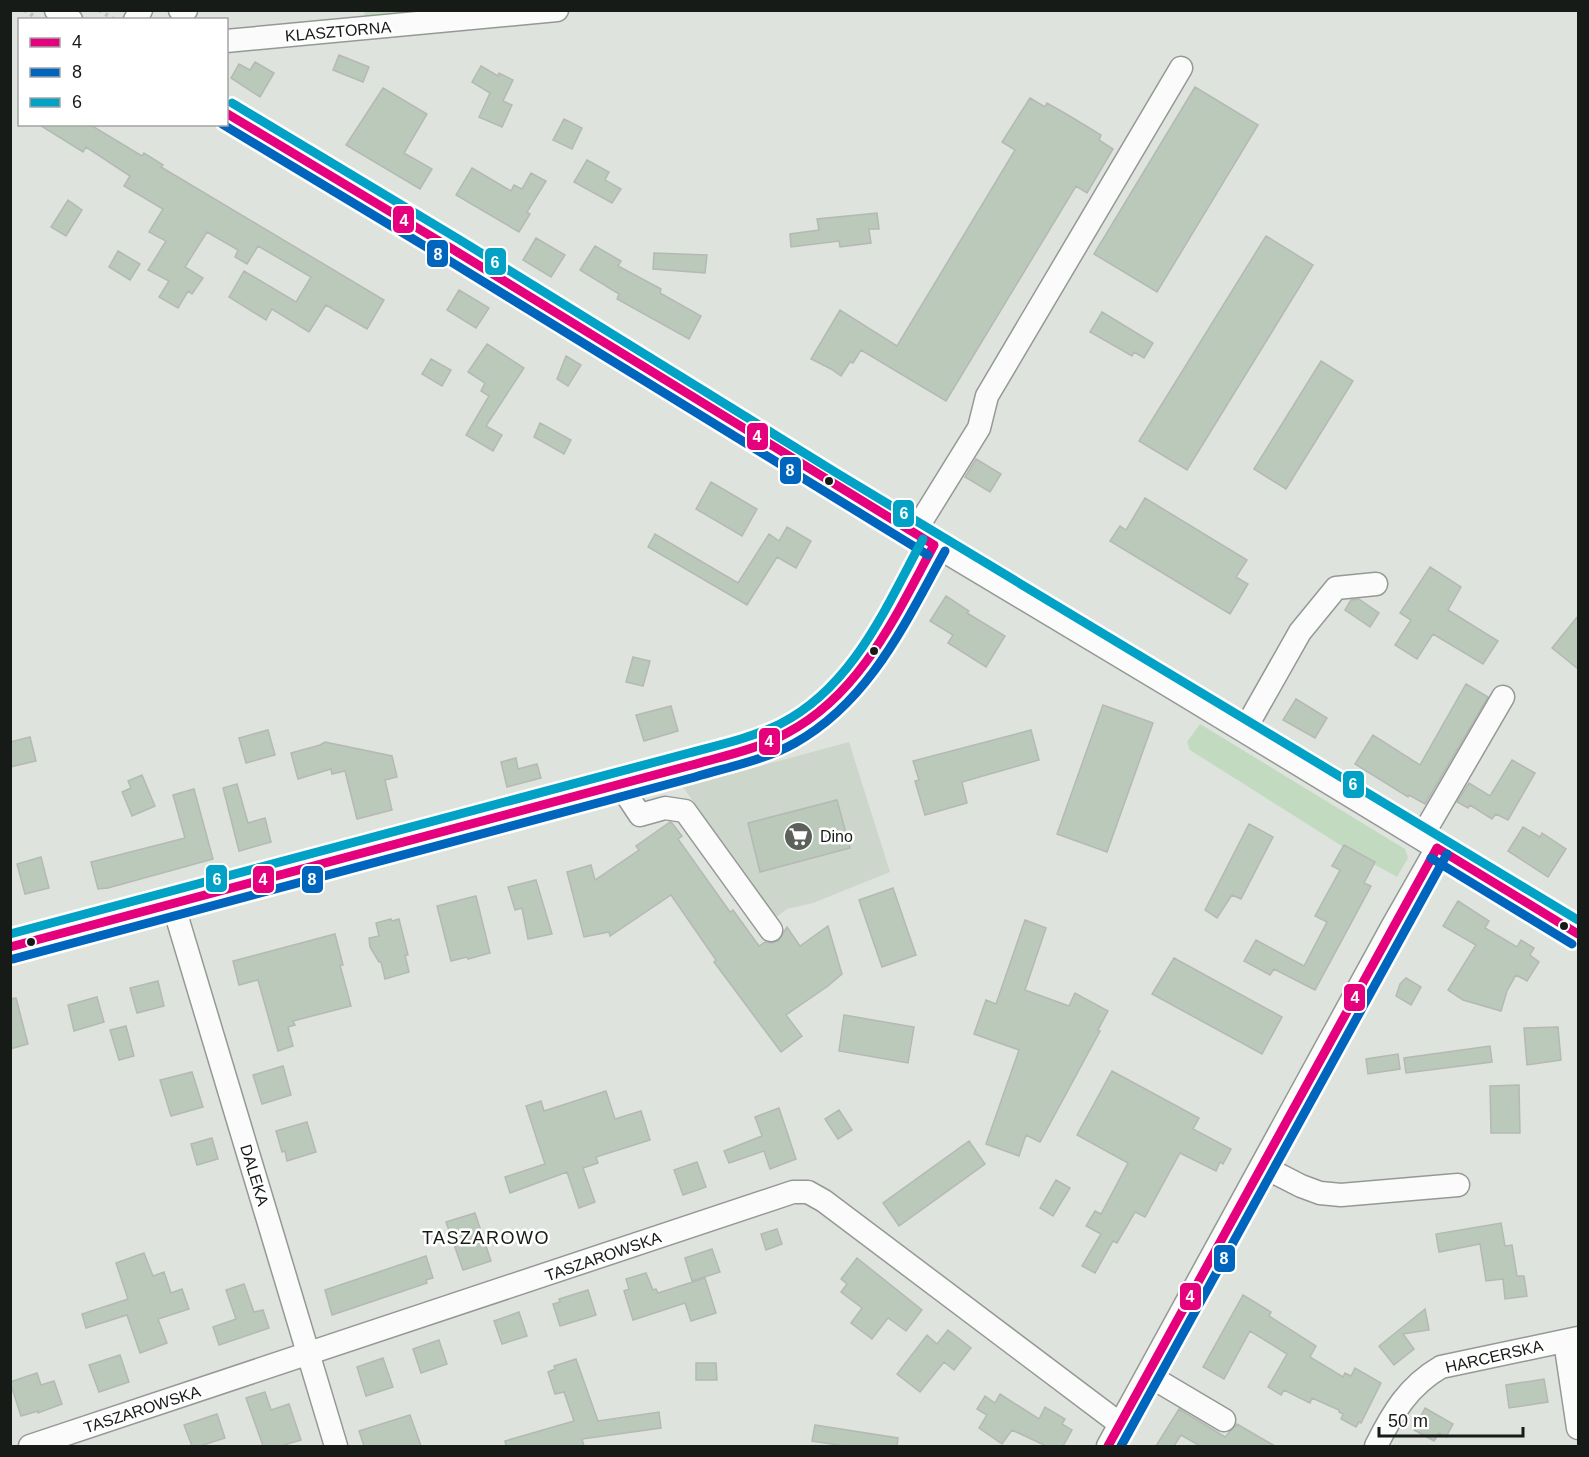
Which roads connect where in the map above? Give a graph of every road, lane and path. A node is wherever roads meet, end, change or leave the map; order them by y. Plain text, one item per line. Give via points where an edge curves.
1 (99, 10) edge
2 (180, 10) edge
3 (186, 10) edge
4 (557, 10) edge
5 (112, 18) edge
6 (228, 41) edge
7 (1181, 68) dead end
8 (228, 114) edge
9 (914, 533) junction
10 (934, 545) junction
11 (1376, 584) dead end
12 (1503, 697) dead end
13 (1244, 731) junction
14 (620, 785) junction
15 (1429, 843) junction
16 (172, 904) junction
17 (771, 930) dead end
18 (1578, 934) edge
19 (10, 948) edge
20 (1262, 1166) junction
21 (1458, 1185) dead end
22 (1572, 1340) edge
23 (309, 1354) junction
24 (1148, 1375) junction
25 (1224, 1420) dead end
26 (1120, 1424) junction
27 (1578, 1428) edge
28 (30, 1446) edge
29 (336, 1446) edge
30 (1108, 1446) edge
31 (1376, 1446) edge

1 - 5 path
2 - 3 street
4 - 6 street, KLASZTORNA
7 - 9 street via 987,396 979,428
8 - 9 street
9 - 10 street
10 - 13 street
10 - 14 street via 875,652 829,705 787,733 746,750
11 - 13 street via 1336,588 1300,632
12 - 15 street
13 - 15 street
14 - 16 street
14 - 17 street via 640,815 665,808 686,811
15 - 18 street
15 - 20 street via 1392,927
16 - 19 street
16 - 23 street, DALEKA
20 - 21 street via 1320,1193 1341,1195
20 - 24 street
22 - 27 street
22 - 31 street, HARCERSKA via 1441,1367 1411,1389
23 - 26 street, TASZAROWSKA via 793,1192 808,1192
23 - 28 street, TASZAROWSKA
23 - 29 street, DALEKA
24 - 25 street
24 - 26 street
26 - 30 street

